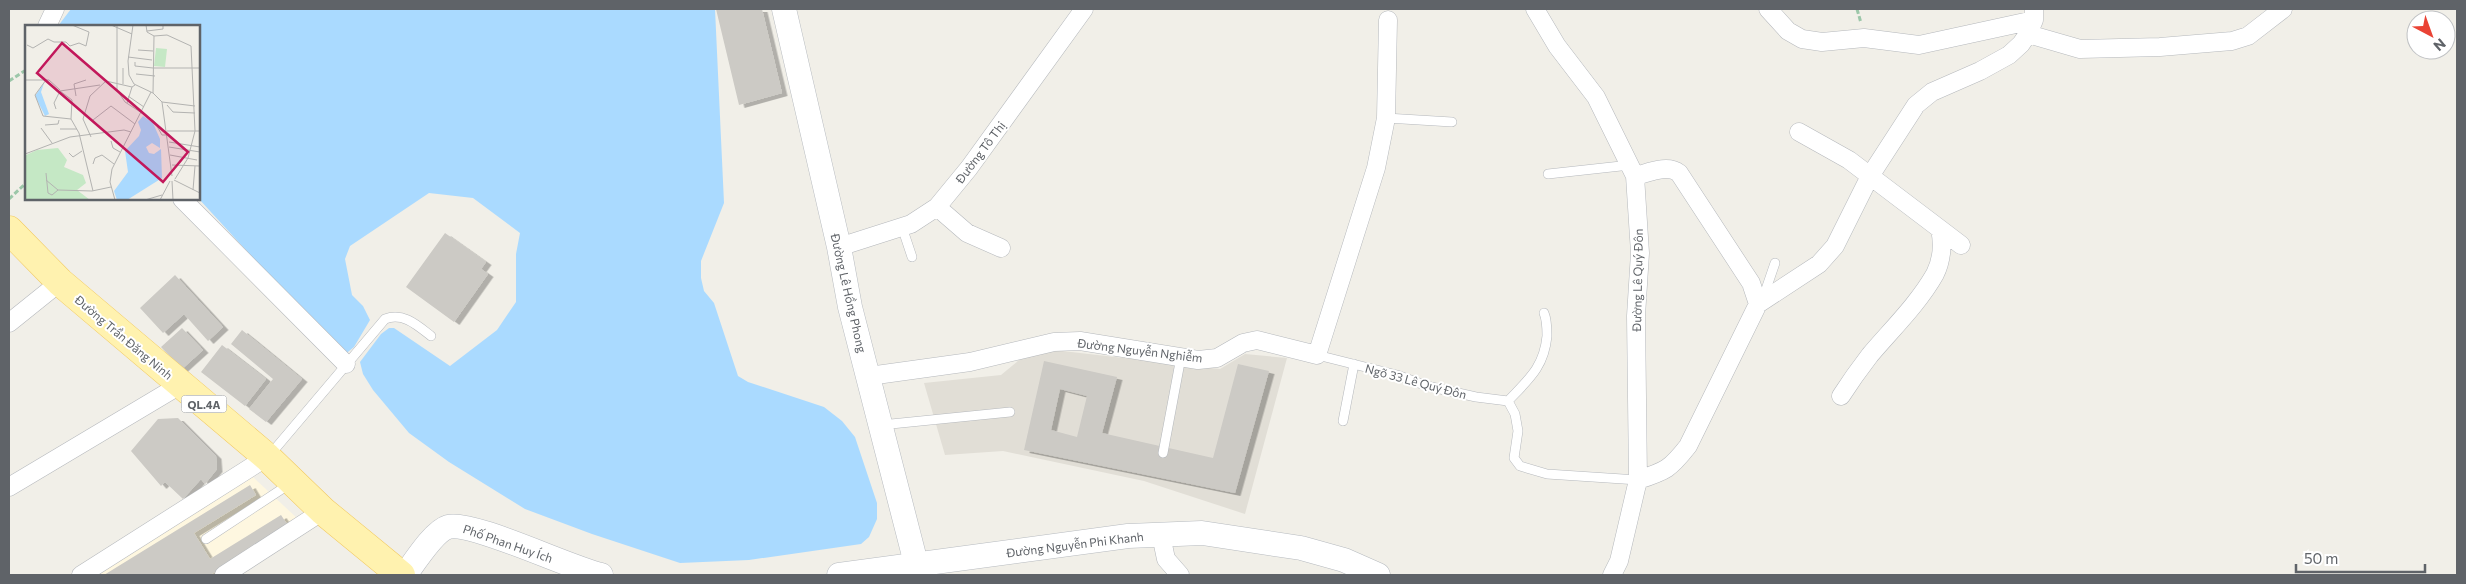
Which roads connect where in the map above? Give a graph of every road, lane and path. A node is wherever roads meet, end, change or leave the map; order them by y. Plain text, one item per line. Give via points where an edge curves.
1 (55, 9) edge
2 (784, 9) edge
3 (1084, 9) edge
4 (1535, 9) edge
5 (1768, 9) edge
6 (2283, 9) edge
7 (1388, 20) dead end
8 (2032, 21) edge
9 (47, 25) edge
10 (25, 71) edge
11 (9, 82) edge
12 (1386, 118) junction
13 (1452, 122) dead end
14 (1799, 132) dead end
15 (1632, 171) junction
16 (1548, 174) dead end
17 (1870, 176) junction
18 (25, 184) edge
19 (9, 199) edge
20 (183, 200) edge
21 (937, 207) junction
22 (902, 227) junction
23 (1940, 229) junction
24 (9, 230) edge
25 (1961, 245) dead end
26 (839, 247) junction
27 (1001, 248) dead end
28 (912, 258) dead end
29 (1775, 263) dead end
30 (60, 282) junction
31 (1760, 302) junction
32 (1544, 312) dead end
33 (9, 323) edge
34 (432, 336) dead end
35 (1317, 355) junction
36 (1181, 357) junction
37 (346, 364) junction
38 (1354, 364) junction
39 (869, 376) junction
40 (180, 385) junction
41 (1841, 396) dead end
42 (1508, 401) junction
43 (1010, 412) dead end
44 (1343, 421) dead end
45 (881, 424) junction
46 (1163, 453) dead end
47 (267, 457) junction
48 (1638, 480) junction
49 (293, 482) junction
50 (9, 487) edge
51 (323, 511) junction
52 (1161, 534) junction
53 (206, 539) dead end
54 (918, 570) edge
55 (81, 575) edge
56 (224, 575) edge
57 (403, 575) edge
58 (601, 575) edge
59 (839, 575) edge
60 (1180, 575) edge
61 (1378, 575) edge
62 (1612, 575) edge

1 - 9 street
2 - 26 street, Đường Lê Hồng Phong
3 - 21 street, Đường Tô Thị
4 - 15 street, Đường Lê Quý Đôn via 1557,46 1596,97
5 - 8 street via 1788,31 1802,39 1822,42 1864,38 1919,45
6 - 8 street via 2248,36 2160,47 2080,49
7 - 12 street
8 - 17 street via 2021,44 2009,55 1923,98
10 - 11 path
12 - 13 lane
12 - 35 street via 1376,168
14 - 17 street via 1829,146
15 - 16 lane
15 - 31 street via 1665,169 1679,173
15 - 48 street, Đường Lê Quý Đôn via 1640,253 1636,316
17 - 23 street
17 - 31 street via 1835,246 1819,264
18 - 19 path
20 - 37 street
21 - 22 street, Đường Tô Thị
21 - 27 street via 967,233
22 - 26 street, Đường Tô Thị
22 - 28 lane
23 - 25 street
23 - 41 street via 1941,254 1935,273
24 - 30 main road, Đường Trần Đăng Ninh / QL.4A
26 - 39 street, Đường Lê Hồng Phong via 850,307
29 - 31 lane
30 - 33 street
30 - 40 main road, Đường Trần Đăng Ninh / QL.4A
31 - 48 street via 1688,446 1666,470
32 - 42 lane via 1547,331 1543,359
34 - 37 lane via 411,321 395,316 385,319
35 - 36 street, Đường Nguyễn Nghiễm via 1257,340 1243,342 1217,358 1198,360
35 - 38 lane, Ngõ 33 Lê Quý Đôn
36 - 39 street, Đường Nguyễn Nghiễm via 1080,341 1054,342 970,362
36 - 46 lane
37 - 47 lane
38 - 42 lane, Ngõ 33 Lê Quý Đôn via 1427,386
38 - 44 lane, Ngõ 33 Lê Quý Đôn
39 - 45 street, Đường Lê Hồng Phong
40 - 47 main road, Đường Trần Đăng Ninh / QL.4A
40 - 50 street
42 - 48 lane via 1518,431 1514,458 1520,466 1547,474
43 - 45 lane
45 - 54 street, Đường Lê Hồng Phong
47 - 49 main road, Đường Trần Đăng Ninh / QL.4A
47 - 55 street
48 - 62 street, Đường Lê Quý Đôn via 1619,561
49 - 51 main road, Đường Trần Đăng Ninh / QL.4A
49 - 53 lane
51 - 56 street
51 - 57 main road, Đường Trần Đăng Ninh / QL.4A
52 - 54 street, Đường Nguyễn Phi Khanh via 1128,536
52 - 60 street via 1166,559
52 - 61 street, Đường Nguyễn Phi Khanh via 1202,533 1301,548 1344,560
54 - 59 street
57 - 58 street, Phố Phan Huy Ích via 438,534 447,527 458,526 492,535

